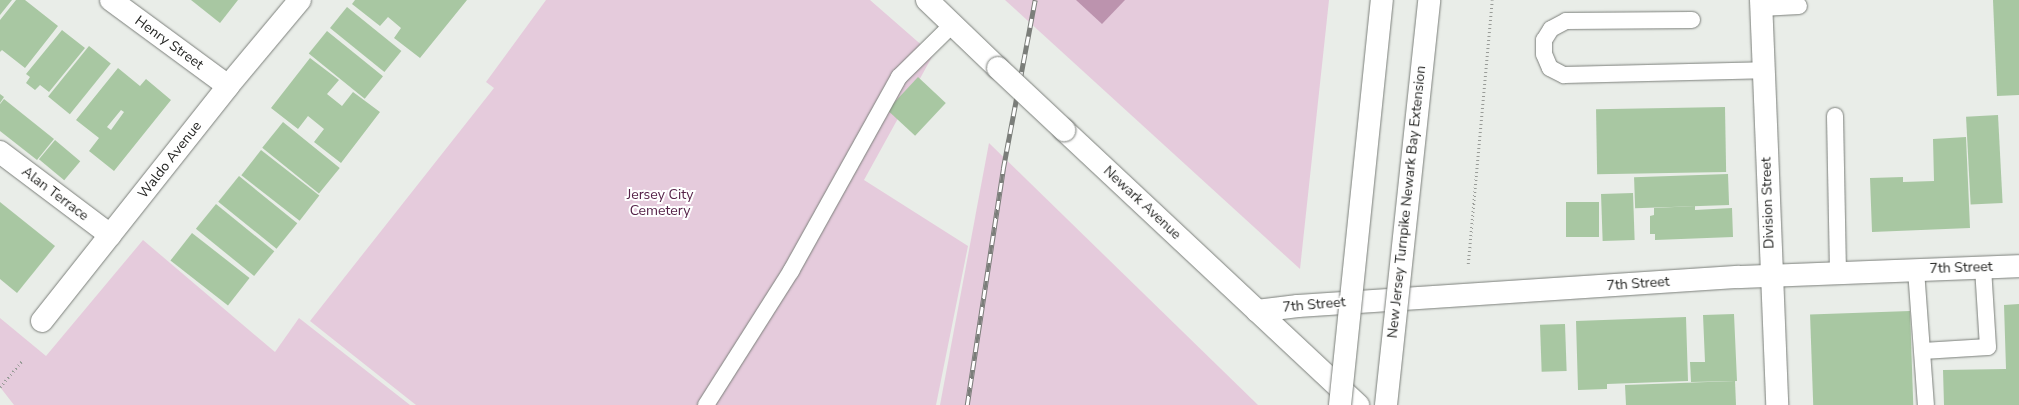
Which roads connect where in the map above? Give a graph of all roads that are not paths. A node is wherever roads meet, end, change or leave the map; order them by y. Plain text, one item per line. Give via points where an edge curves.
1 (111, 0) edge
2 (300, 0) edge
3 (927, 0) edge
4 (1382, 0) edge
5 (1429, 0) edge
6 (1761, 4) edge
7 (1799, 6) dead end
8 (1692, 20) dead end
9 (953, 24) junction
10 (1763, 70) junction
11 (228, 86) junction
12 (1836, 116) dead end
13 (0, 152) edge
14 (110, 235) junction
15 (2019, 266) edge
16 (1983, 267) junction
17 (1916, 270) junction
18 (1838, 273) junction
19 (1771, 276) junction
20 (1257, 311) junction
21 (42, 321) dead end
22 (1923, 351) junction
23 (706, 405) edge
24 (1340, 405) edge
25 (1358, 405) edge
26 (1386, 405) edge
27 (1776, 405) edge
28 (1926, 405) edge

1 - 11 main road, Henry Street
2 - 11 main road, Waldo Avenue
3 - 9 main road, Newark Avenue
4 - 24 main road, bridge
5 - 26 main road, New Jersey Turnpike Newark Bay Extension, bridge
6 - 7 lane
6 - 10 main road, Division Street
8 - 10 lane via 1566,21 1551,29 1544,40 1544,54 1550,68 1564,75
9 - 20 main road, Newark Avenue, bridge
9 - 23 lane via 899,77 792,271
10 - 19 main road, Division Street
11 - 14 main road, Waldo Avenue
12 - 18 lane
13 - 14 main road, Alan Terrace
14 - 21 main road, Waldo Avenue
15 - 16 main road, 7th Street
16 - 17 main road, 7th Street
16 - 22 lane via 1988,347
17 - 18 main road, 7th Street
17 - 22 lane
18 - 19 main road, 7th Street
19 - 20 main road, 7th Street via 1306,305
19 - 27 main road, Division Street
20 - 25 main road, Newark Avenue
22 - 28 lane

